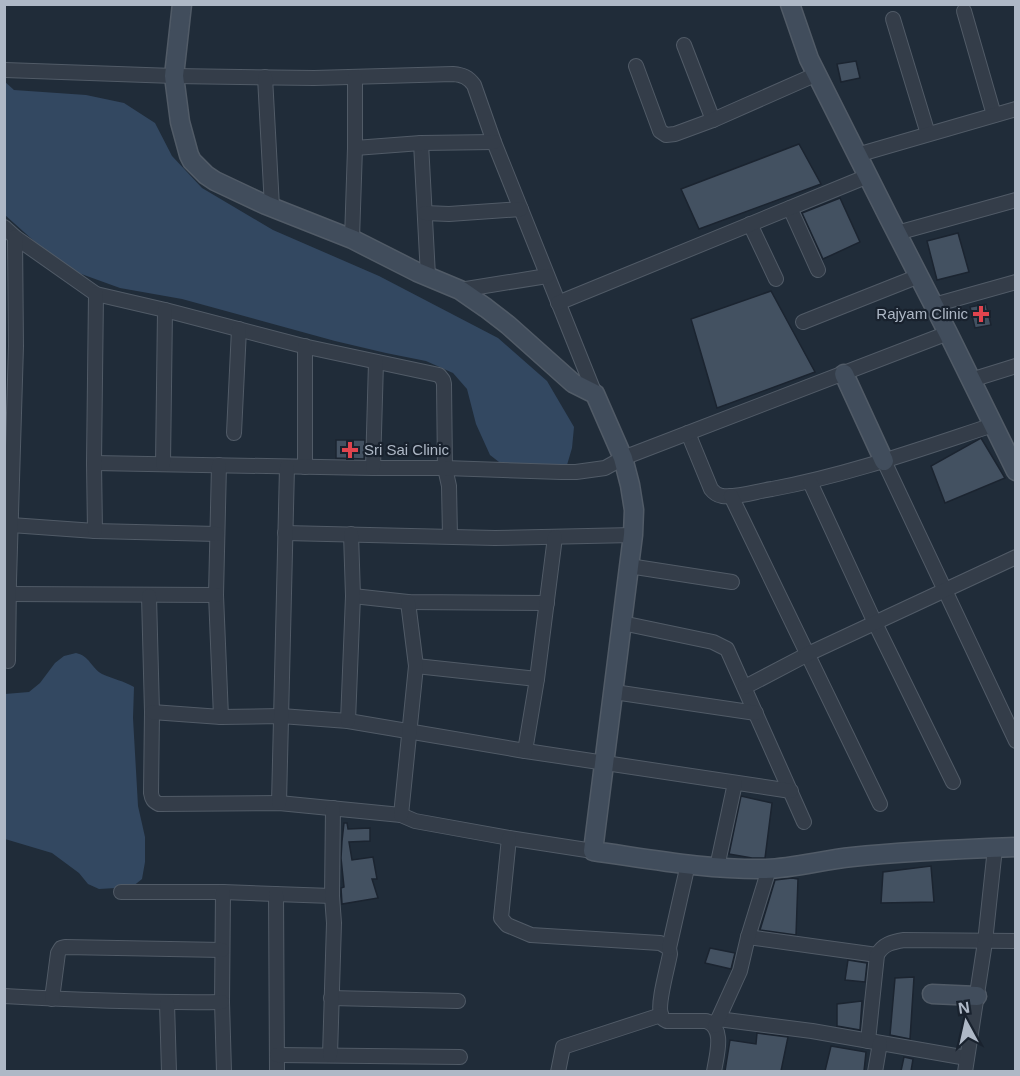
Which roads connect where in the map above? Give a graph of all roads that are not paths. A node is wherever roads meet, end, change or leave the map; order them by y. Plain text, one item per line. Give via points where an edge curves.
1 (182, 4) edge
2 (790, 4) edge
3 (964, 11) dead end
4 (893, 19) dead end
5 (684, 45) dead end
6 (636, 66) dead end
7 (5, 69) edge
8 (817, 74) junction
9 (174, 76) junction
10 (265, 77) junction
11 (355, 77) junction
12 (1016, 109) edge
13 (994, 115) junction
14 (713, 120) junction
15 (928, 134) junction
16 (494, 142) junction
17 (422, 143) junction
18 (355, 148) junction
19 (857, 155) junction
20 (868, 176) junction
21 (1016, 200) edge
22 (272, 207) junction
23 (790, 208) junction
24 (520, 209) junction
25 (425, 213) junction
26 (750, 224) junction
27 (10, 232) edge
28 (897, 233) junction
29 (352, 239) junction
30 (818, 270) dead end
31 (428, 276) junction
32 (547, 276) junction
33 (919, 276) junction
34 (776, 279) dead end
35 (1016, 282) edge
36 (460, 290) junction
37 (96, 294) junction
38 (558, 303) junction
39 (934, 305) junction
40 (165, 309) junction
41 (10, 319) edge
42 (803, 322) dead end
43 (239, 329) junction
44 (948, 333) junction
45 (305, 346) junction
46 (376, 362) junction
47 (1016, 366) edge
48 (844, 374) junction
49 (971, 380) junction
50 (9, 387) edge
51 (595, 394) junction
52 (993, 425) junction
53 (234, 433) dead end
54 (688, 434) junction
55 (623, 458) junction
56 (884, 461) junction
57 (94, 463) junction
58 (163, 464) junction
59 (219, 465) junction
60 (9, 466) edge
61 (287, 466) junction
62 (305, 467) junction
63 (374, 468) junction
64 (445, 468) junction
65 (1016, 471) edge
66 (810, 482) junction
67 (732, 496) junction
68 (11, 525) junction
69 (95, 531) junction
70 (285, 533) junction
71 (217, 534) junction
72 (351, 534) junction
73 (450, 536) junction
74 (633, 536) junction
75 (555, 537) junction
76 (1016, 557) edge
77 (629, 566) junction
78 (732, 582) dead end
79 (944, 591) junction
80 (9, 594) junction
81 (216, 595) junction
82 (149, 596) junction
83 (353, 596) junction
84 (408, 602) junction
85 (547, 603) junction
86 (622, 623) junction
87 (875, 623) junction
88 (808, 654) junction
89 (8, 661) dead end
90 (416, 666) junction
91 (537, 680) junction
92 (745, 687) junction
93 (614, 692) junction
94 (152, 712) junction
95 (756, 713) junction
96 (281, 716) junction
97 (221, 717) junction
98 (348, 721) junction
99 (409, 731) junction
100 (1016, 741) edge
101 (525, 751) junction
102 (605, 763) junction
103 (953, 782) dead end
104 (735, 783) junction
105 (791, 791) junction
106 (279, 803) junction
107 (880, 804) dead end
108 (333, 808) junction
109 (401, 816) junction
110 (804, 822) dead end
111 (509, 838) junction
112 (1016, 847) edge
113 (994, 848) junction
114 (593, 851) junction
115 (688, 864) junction
116 (717, 867) junction
117 (769, 869) junction
118 (121, 892) dead end
119 (223, 892) junction
120 (276, 894) junction
121 (332, 896) junction
122 (748, 937) junction
123 (1016, 941) edge
124 (984, 942) junction
125 (669, 948) junction
126 (222, 950) junction
127 (877, 956) junction
128 (932, 994) dead end
129 (4, 996) edge
130 (977, 996) junction
131 (331, 998) junction
132 (52, 999) junction
133 (458, 1001) dead end
134 (222, 1002) junction
135 (167, 1003) junction
136 (661, 1015) junction
137 (716, 1022) junction
138 (874, 1042) junction
139 (277, 1055) junction
140 (330, 1055) junction
141 (460, 1057) dead end
142 (966, 1065) edge
143 (169, 1071) edge
144 (224, 1071) edge
145 (277, 1071) edge
146 (558, 1071) edge
147 (714, 1071) edge
148 (875, 1071) edge

1 - 9 street
2 - 8 street
3 - 13 street
4 - 15 street
5 - 14 street
6 - 14 street via 663,134 675,134
7 - 9 street
8 - 14 street
8 - 19 street
9 - 10 street
9 - 22 street via 180,122 192,162 215,181
10 - 11 street
10 - 22 street
11 - 16 street via 453,74 470,78
11 - 18 street
12 - 13 street
13 - 15 street
15 - 19 street
16 - 17 street
16 - 24 street
17 - 18 street
17 - 25 street
18 - 29 street
19 - 20 street
20 - 23 street
20 - 28 street
21 - 28 street
22 - 29 street
23 - 26 street
23 - 30 street
24 - 25 street
24 - 32 street
25 - 31 street
26 - 34 street
26 - 38 street
27 - 37 street
27 - 41 street
28 - 33 street
29 - 31 street
31 - 36 street
32 - 36 street
32 - 38 street
33 - 39 street
33 - 42 street
35 - 39 street
36 - 51 street via 573,383
37 - 40 street
37 - 57 street
38 - 51 street
39 - 44 street
40 - 43 street
40 - 58 street
41 - 50 street
43 - 45 street
43 - 53 street
44 - 48 street
44 - 49 street
45 - 46 street
45 - 62 street
46 - 63 street
46 - 64 street via 441,376
47 - 49 street
48 - 54 street
48 - 56 street
49 - 52 street
50 - 60 street
51 - 55 street
52 - 56 street
52 - 65 street
54 - 55 street
54 - 67 street via 711,489 715,494
55 - 64 street via 605,468 576,472
55 - 74 street via 634,510
56 - 66 street
56 - 79 street
57 - 58 street
57 - 69 street
58 - 59 street
59 - 61 street
59 - 71 street
60 - 68 street
61 - 62 street
61 - 70 street
62 - 63 street
63 - 64 street
64 - 73 street
66 - 67 street
66 - 87 street
67 - 88 street
68 - 69 street
68 - 80 street
69 - 71 street
70 - 72 street
70 - 96 street
71 - 81 street
72 - 73 street
72 - 83 street
73 - 75 street
74 - 75 street
74 - 77 street
75 - 85 street
76 - 79 street
77 - 78 street
77 - 86 street
79 - 87 street
79 - 100 street
80 - 82 street
80 - 89 street
81 - 82 street
81 - 97 street
82 - 94 street
83 - 84 street
83 - 98 street
84 - 85 street
84 - 90 street
85 - 91 street
86 - 92 street via 723,646
86 - 93 street
87 - 88 street
87 - 103 street
88 - 92 street
88 - 107 street
90 - 91 street
90 - 99 street
91 - 101 street
92 - 95 street
93 - 95 street
93 - 102 street
94 - 97 street
94 - 106 street via 151,793 155,802
95 - 105 street
96 - 97 street
96 - 98 street
96 - 106 street
98 - 99 street
99 - 101 street
99 - 109 street
101 - 102 street
102 - 104 street
102 - 114 street
104 - 105 street
104 - 116 street
105 - 110 street
106 - 108 street
108 - 109 street
108 - 121 street
109 - 111 street
111 - 114 street
111 - 125 street via 501,918 507,925 531,935 660,943
112 - 113 street
113 - 117 street via 851,857
113 - 124 street
114 - 115 street
115 - 116 street
115 - 125 street
116 - 117 street
117 - 122 street
118 - 119 street
119 - 120 street
119 - 126 street
120 - 121 street
120 - 139 street
121 - 131 street
122 - 127 street
122 - 137 street via 740,971
123 - 124 street
124 - 127 street via 904,940 885,945
124 - 130 street
125 - 136 street
126 - 132 street via 61,948
126 - 134 street
127 - 138 street
128 - 130 street
129 - 132 street
130 - 142 street
131 - 133 street
131 - 140 street
132 - 135 street
134 - 135 street
134 - 144 street
135 - 143 street
136 - 137 street via 667,1021
136 - 146 street via 563,1047
137 - 138 street via 812,1031
137 - 147 street
138 - 142 street
138 - 148 street
139 - 140 street
139 - 145 street
140 - 141 street

